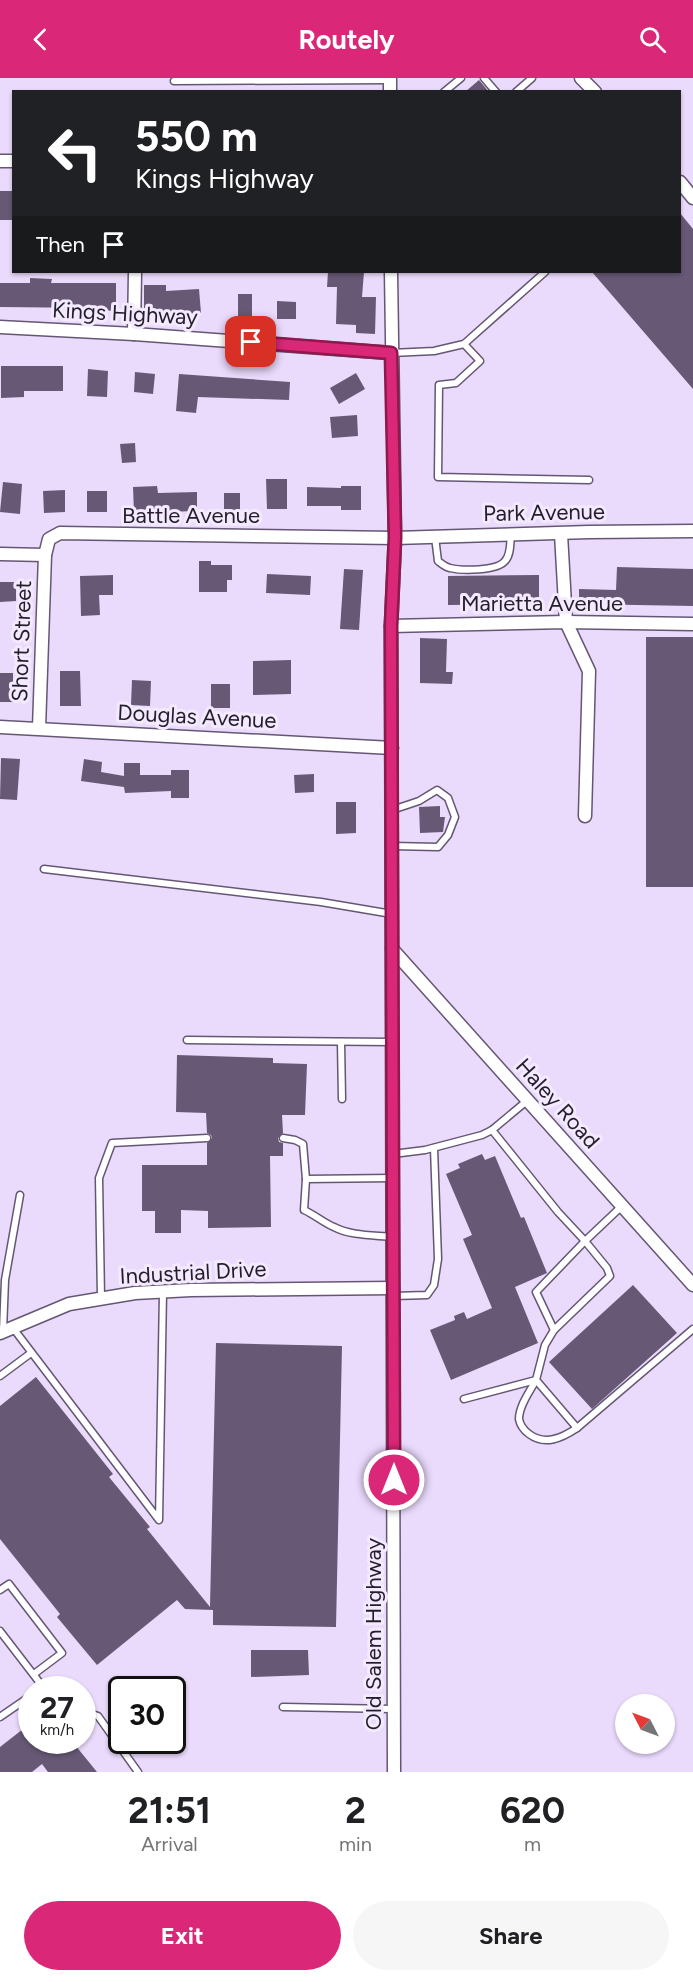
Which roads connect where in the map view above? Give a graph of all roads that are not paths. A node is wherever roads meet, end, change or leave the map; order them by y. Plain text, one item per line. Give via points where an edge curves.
1 (460, 78) edge
2 (484, 78) edge
3 (532, 78) edge
4 (581, 78) edge
5 (174, 81) dead end
6 (390, 83) edge
7 (446, 90) edge
8 (494, 90) edge
9 (518, 90) edge
10 (593, 90) edge
11 (681, 183) edge
12 (693, 198) edge
13 (135, 273) edge
14 (391, 273) edge
15 (544, 273) edge
16 (0, 327) edge
17 (135, 334) junction
18 (464, 344) junction
19 (391, 353) junction
20 (589, 480) dead end
21 (693, 531) edge
22 (512, 534) junction
23 (561, 534) junction
24 (435, 536) junction
25 (395, 537) junction
26 (0, 554) edge
27 (45, 555) junction
28 (566, 622) junction
29 (693, 624) edge
30 (391, 626) junction
31 (0, 727) edge
32 (39, 728) junction
33 (392, 748) junction
34 (392, 810) junction
35 (585, 816) dead end
36 (392, 846) junction
37 (44, 869) dead end
38 (392, 914) junction
39 (392, 949) junction
40 (187, 1040) dead end
41 (341, 1042) junction
42 (393, 1042) junction
43 (342, 1099) dead end
44 (528, 1100) junction
45 (492, 1130) junction
46 (207, 1138) dead end
47 (283, 1138) dead end
48 (434, 1148) junction
49 (393, 1154) junction
50 (393, 1178) junction
51 (306, 1179) junction
52 (20, 1195) dead end
53 (622, 1206) junction
54 (393, 1237) junction
55 (585, 1241) junction
56 (693, 1285) edge
57 (163, 1292) junction
58 (394, 1292) junction
59 (102, 1299) junction
60 (693, 1329) edge
61 (5, 1330) edge
62 (554, 1330) junction
63 (32, 1353) junction
64 (0, 1376) edge
65 (536, 1380) junction
66 (464, 1399) dead end
67 (577, 1428) junction
68 (0, 1590) edge
69 (0, 1630) edge
70 (34, 1674) joint
71 (18, 1704) edge
72 (283, 1707) dead end
73 (394, 1709) junction
74 (96, 1715) edge
75 (0, 1716) edge
76 (138, 1772) edge
77 (394, 1772) edge

1 - 7 lane
2 - 8 lane
3 - 9 lane
4 - 10 street
5 - 6 lane
11 - 12 street
13 - 17 street
14 - 19 street, Old Salem Highway
15 - 18 lane
16 - 17 street, Kings Highway
17 - 19 street, Kings Highway
18 - 19 lane via 435,351
18 - 20 lane via 480,361 456,383 439,385 438,477
19 - 25 street, Old Salem Highway
21 - 23 street, Park Avenue
22 - 23 street, Park Avenue
22 - 24 street, Park Avenue
22 - 24 lane via 504,563 483,569 448,568 438,561
23 - 28 street
24 - 25 street, Park Avenue
25 - 27 street, Battle Avenue via 60,533 49,539
25 - 30 street, Old Salem Highway
26 - 27 street
27 - 32 street, Short Street
28 - 29 street, Marietta Avenue
28 - 30 street, Marietta Avenue
28 - 35 street via 589,671
30 - 33 street, Old Salem Highway
31 - 32 street, Douglas Avenue
32 - 33 street, Douglas Avenue
33 - 34 street, Old Salem Highway
34 - 36 street, Old Salem Highway
34 - 36 lane via 438,790 448,798 455,817 438,847
36 - 38 street, Old Salem Highway
37 - 38 lane
38 - 39 street, Old Salem Highway
39 - 42 street, Old Salem Highway
39 - 44 street, Haley Road
40 - 41 lane
41 - 42 lane
41 - 43 lane
42 - 49 street, Old Salem Highway
44 - 45 lane
44 - 53 street, Haley Road
45 - 48 lane
45 - 55 lane
46 - 59 lane via 112,1143 99,1178
47 - 51 lane via 303,1144
48 - 49 lane
48 - 58 lane via 438,1259 434,1286 427,1295
49 - 50 street, Old Salem Highway
50 - 51 lane
50 - 54 street, Old Salem Highway
51 - 54 lane via 304,1210 348,1232
52 - 61 lane via 5,1281
53 - 55 lane
53 - 56 street, Haley Road
54 - 58 street, Old Salem Highway
55 - 62 lane via 536,1292
55 - 62 lane via 610,1276
57 - 58 street, Industrial Drive
57 - 59 street, Industrial Drive
57 - 63 lane via 159,1520
58 - 73 street, Old Salem Highway
59 - 61 street, Industrial Drive via 69,1304
60 - 67 lane
61 - 63 lane
62 - 65 lane via 545,1345
63 - 64 lane
65 - 66 lane
65 - 67 lane
65 - 67 lane via 522,1406 519,1420 524,1430 548,1441
68 - 70 lane via 9,1584 62,1653
69 - 70 lane
71 - 75 lane
72 - 73 lane
73 - 77 street, Old Salem Highway
74 - 76 lane

